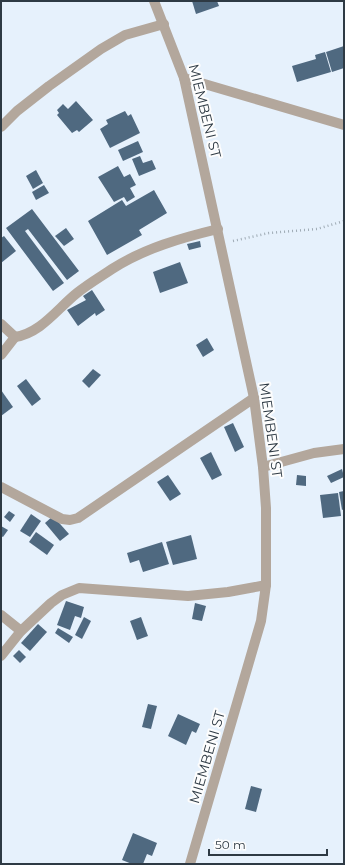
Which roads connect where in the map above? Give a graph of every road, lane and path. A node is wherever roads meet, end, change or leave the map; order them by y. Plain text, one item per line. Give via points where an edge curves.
1 (154, 1) edge
2 (164, 24) junction
3 (184, 78) junction
4 (344, 125) edge
5 (1, 127) edge
6 (344, 221) edge
7 (218, 229) junction
8 (221, 245) junction
9 (1, 324) edge
10 (15, 337) junction
11 (1, 355) edge
12 (254, 398) junction
13 (344, 449) edge
14 (263, 467) junction
15 (1, 487) edge
16 (266, 585) junction
17 (1, 615) edge
18 (21, 631) junction
19 (1, 656) edge
20 (190, 864) edge

1 - 2 street, MIEMBENI ST
2 - 3 street, MIEMBENI ST
2 - 5 street via 125,35 102,49 17,111
3 - 4 street
3 - 7 street, MIEMBENI ST
6 - 8 path via 317,229 248,236
7 - 8 street, MIEMBENI ST
7 - 10 street via 177,239 143,252 77,293 36,329 25,336
8 - 12 street, MIEMBENI ST
9 - 10 street
10 - 11 street
12 - 14 street, MIEMBENI ST
12 - 15 street via 78,518 62,519
13 - 14 street via 314,453
14 - 16 street, MIEMBENI ST
16 - 18 street via 188,596 79,588 56,599
16 - 20 street, MIEMBENI ST via 261,621
17 - 18 street
18 - 19 street

